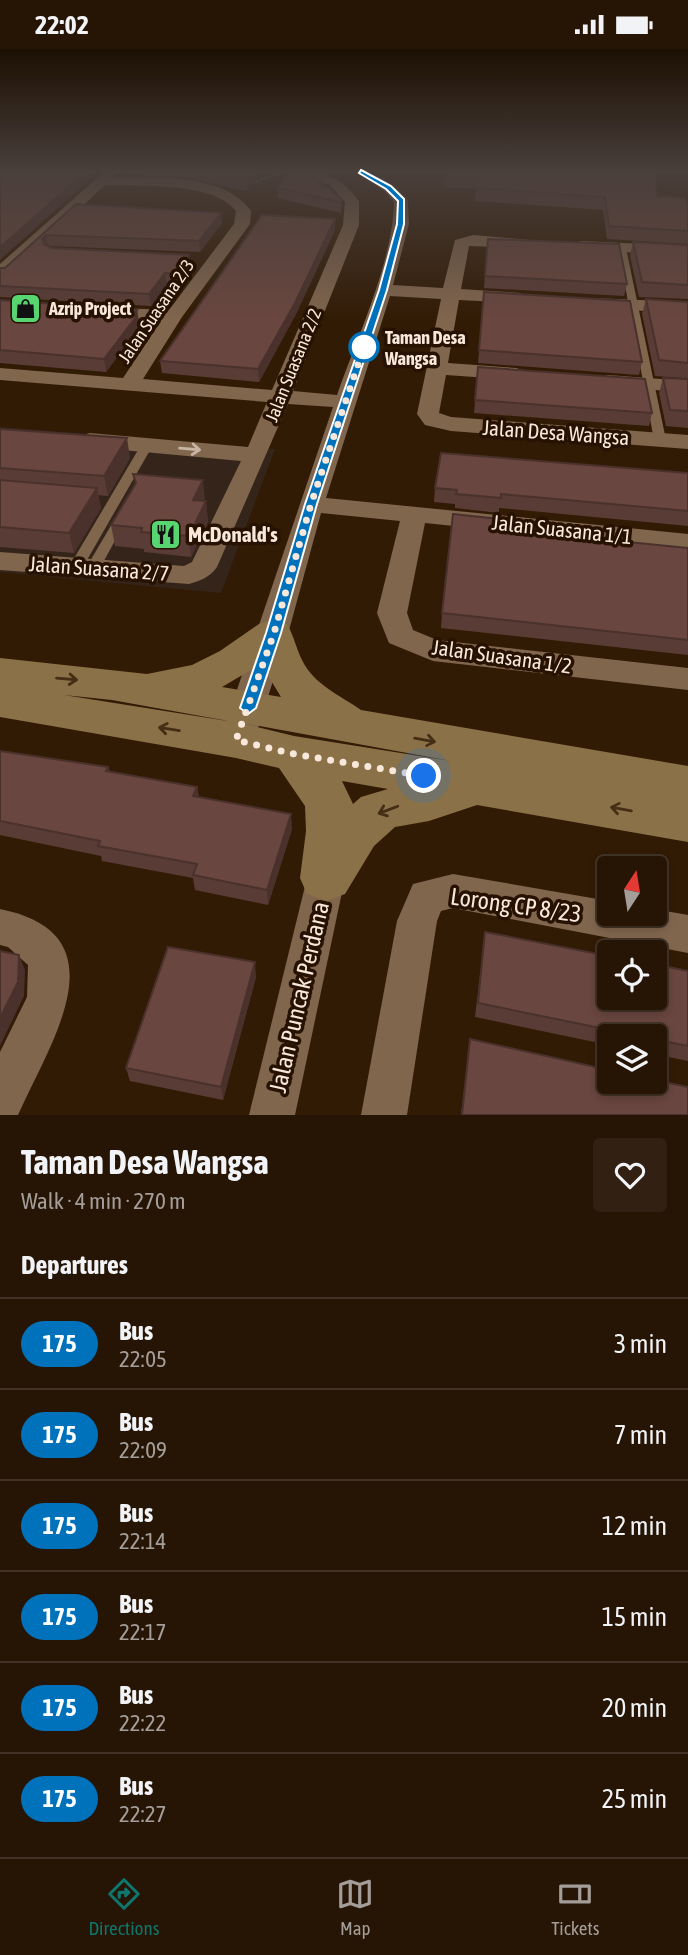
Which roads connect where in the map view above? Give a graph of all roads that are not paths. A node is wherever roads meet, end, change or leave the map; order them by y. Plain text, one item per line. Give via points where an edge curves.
1 (56, 222) edge
2 (241, 222) edge
3 (351, 222) edge
4 (401, 222) edge
5 (541, 243) edge
6 (568, 245) edge
7 (622, 248) junction
8 (688, 251) edge
9 (0, 273) edge
10 (383, 290) junction
11 (451, 294) junction
12 (537, 299) edge
13 (578, 302) edge
14 (632, 305) junction
15 (688, 309) edge
16 (83, 310) edge
17 (174, 316) junction
18 (438, 368) junction
19 (0, 374) edge
20 (531, 375) edge
21 (583, 379) edge
22 (649, 384) junction
23 (130, 385) junction
24 (688, 387) edge
25 (280, 397) junction
26 (345, 403) junction
27 (67, 438) edge
28 (660, 440) junction
29 (688, 442) edge
30 (147, 445) junction
31 (256, 455) junction
32 (124, 484) junction
33 (311, 504) junction
34 (414, 514) junction
35 (688, 542) edge
36 (0, 561) edge
37 (85, 567) junction
38 (198, 572) joint
39 (274, 633) junction
40 (0, 673) edge
41 (688, 679) edge
42 (133, 688) junction
43 (0, 701) edge
44 (242, 724) junction
45 (358, 728) junction
46 (294, 754) junction
47 (477, 785) junction
48 (688, 785) edge
49 (688, 821) edge
50 (326, 878) junction
51 (0, 927) edge
52 (688, 934) edge
53 (0, 1102) edge
54 (272, 1115) edge
55 (384, 1115) edge

1 - 9 street
2 - 17 street, Jalan Suasana 2/3 via 207,260
3 - 25 street, Jalan Suasana 2/2
4 - 10 street
5 - 11 street via 465,240
6 - 7 street
7 - 8 street
7 - 14 lane
10 - 11 street
10 - 26 street
11 - 12 street
11 - 18 street
13 - 14 street
14 - 15 street
14 - 22 lane
16 - 17 street
17 - 23 street, Jalan Suasana 2/3
18 - 20 street
18 - 28 street, Jalan Desa Wangsa via 428,414 433,420
19 - 23 street
21 - 22 street
22 - 24 street
22 - 28 lane
23 - 25 street
25 - 26 street
25 - 31 street, Jalan Suasana 2/2
26 - 33 street
27 - 30 street
28 - 29 street, Jalan Desa Wangsa
30 -> 31 street
30 - 32 lane
31 - 38 street, Jalan Suasana 2/2
32 - 37 lane via 107,503
32 - 37 lane via 131,502
33 - 34 street, Jalan Suasana 1/1
33 - 39 street
34 - 35 street, Jalan Suasana 1/1
34 - 41 street, Jalan Suasana 1/2 via 392,613 400,636 433,650
36 - 37 street, Jalan Suasana 2/7
37 - 38 street, Jalan Suasana 2/7
39 - 42 main road via 236,663 201,680
39 - 44 street
39 - 45 main road via 282,665 303,694
40 -> 42 main road
42 - 44 main road
44 -> 43 main road
44 - 45 main road
44 - 46 main road
45 -> 48 main road
46 - 47 main road
46 - 50 main road via 325,791 333,815
49 -> 47 main road
47 -> 50 main road via 379,812 356,831
50 - 54 street, Jalan Puncak Perdana
51 - 53 street via 19,931 49,957 48,999
52 - 55 street, Lorong CP 8/23 via 453,891 427,896 416,921

